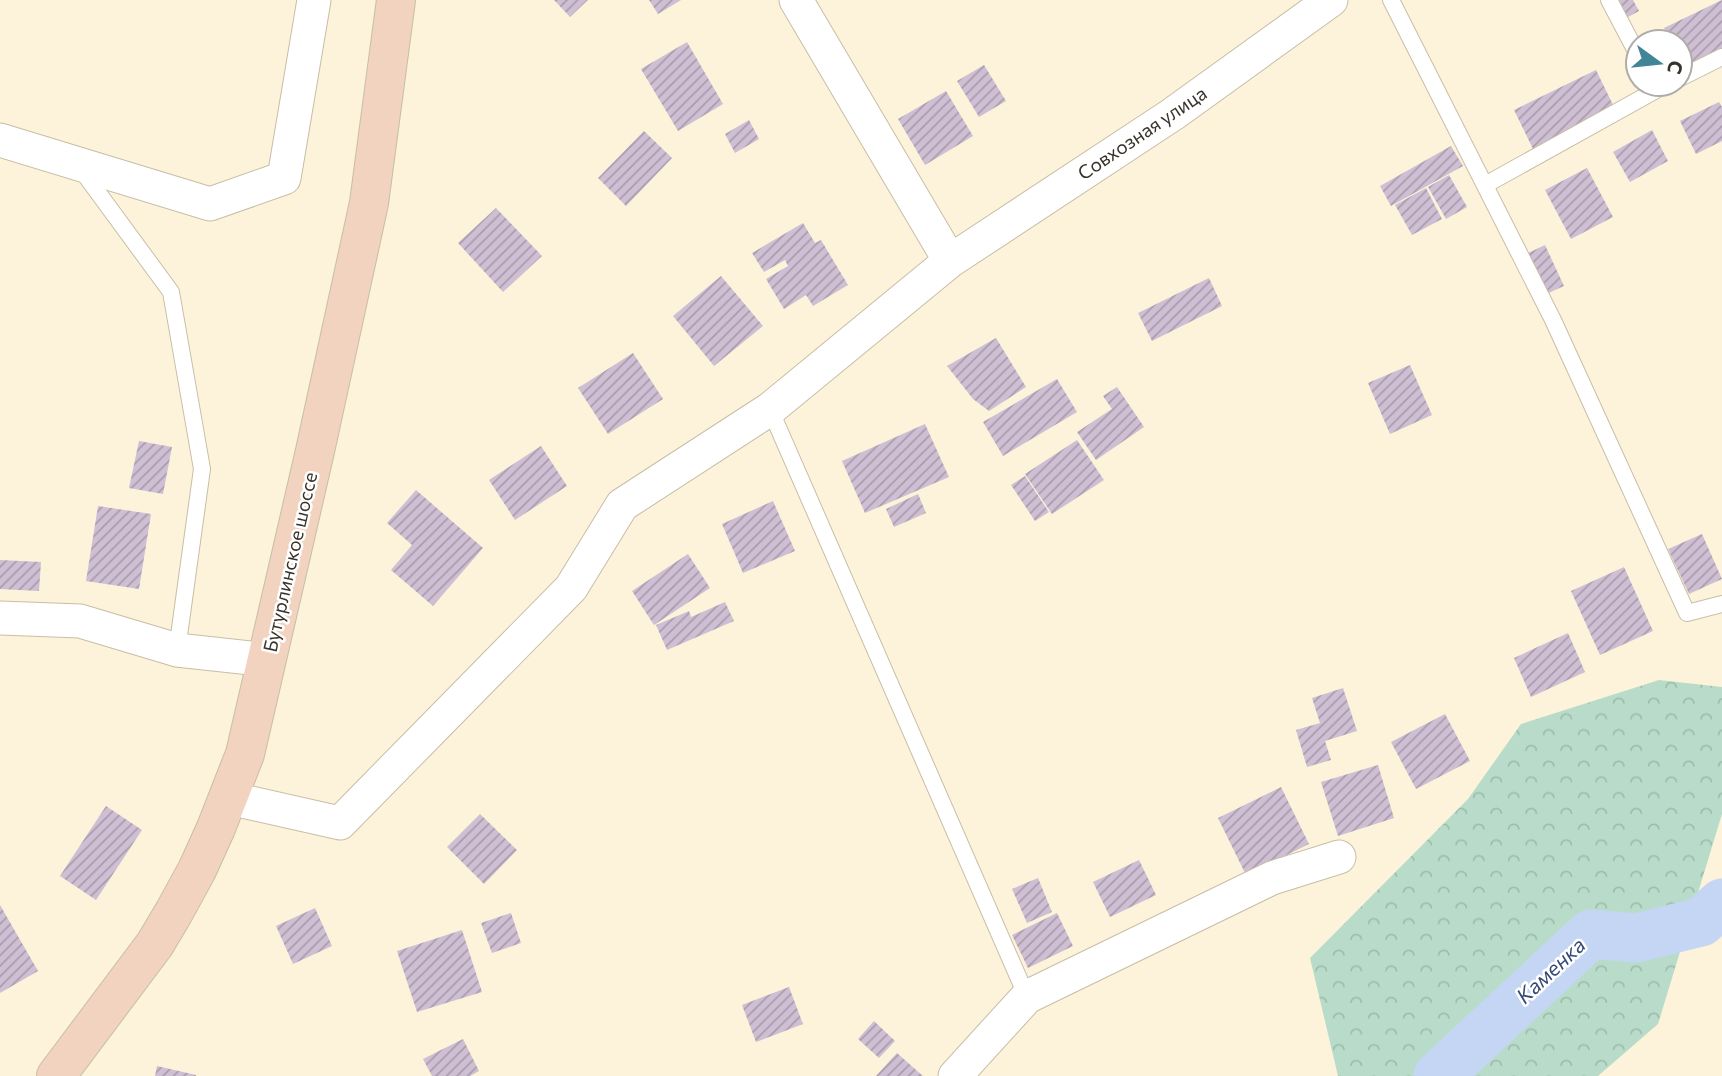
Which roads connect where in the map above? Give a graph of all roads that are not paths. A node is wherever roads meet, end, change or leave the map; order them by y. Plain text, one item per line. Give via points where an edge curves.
1 (314, 0) edge
2 (396, 0) edge
3 (796, 0) edge
4 (1331, 0) edge
5 (1391, 0) edge
6 (1609, 0) edge
7 (1624, 28) edge
8 (1722, 57) edge
9 (1694, 71) edge
10 (1638, 98) edge
11 (0, 140) edge
12 (76, 164) junction
13 (1485, 185) junction
14 (950, 261) junction
15 (770, 409) junction
16 (1722, 604) edge
17 (0, 618) edge
18 (177, 650) junction
19 (268, 660) junction
20 (229, 798) junction
21 (1339, 857) dead end
22 (1027, 997) junction
23 (56, 1076) edge
24 (955, 1076) edge

1 - 12 street via 284,178 210,204
2 - 19 main road, Бутурлинское шоссе via 369,203
3 - 14 street
4 - 14 street, Совхозная улица via 1173,114
5 - 13 lane
6 - 7 lane
8 - 9 lane
10 - 13 lane
11 - 12 street
12 - 18 lane via 171,292 202,469
13 - 16 lane via 1553,320 1687,613
14 - 15 street, Совхозная улица
15 - 20 street, Совхозная улица via 622,505 571,588 340,823
15 - 22 lane
17 - 18 street via 80,621
18 - 19 street
19 - 20 main road, Бутурлинское шоссе
20 - 23 main road, Бутурлинское шоссе via 197,870 155,944
21 - 22 street via 1272,878
22 - 24 street

